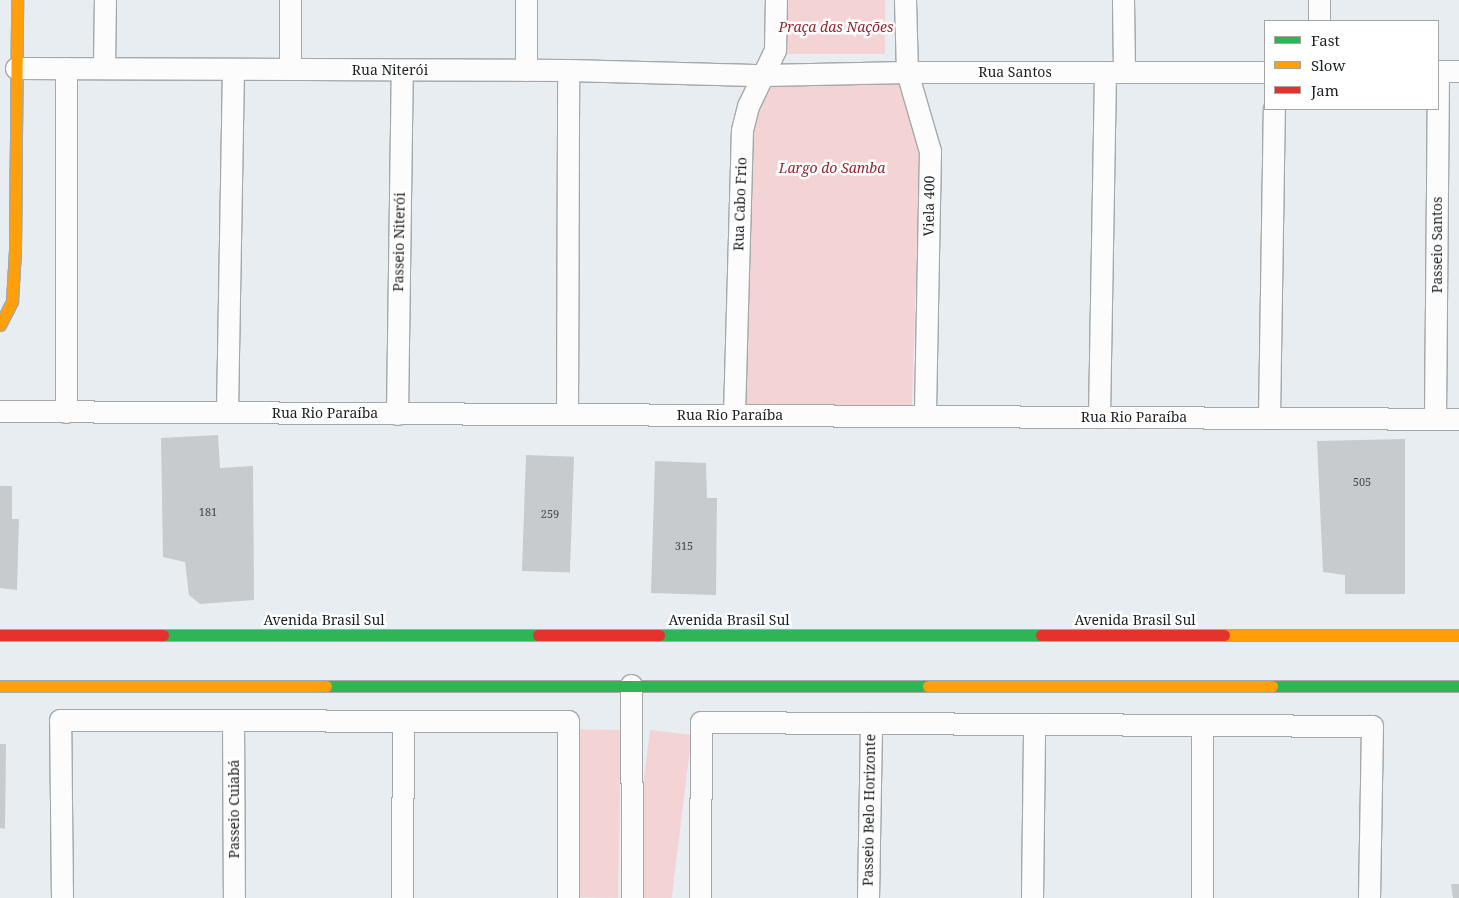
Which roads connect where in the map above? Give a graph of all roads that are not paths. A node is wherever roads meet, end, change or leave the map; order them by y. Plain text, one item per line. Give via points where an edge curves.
1 (17, 0) edge
2 (105, 0) edge
3 (290, 0) edge
4 (526, 0) edge
5 (776, 0) edge
6 (905, 0) edge
7 (1123, 0) edge
8 (1319, 0) edge
9 (1319, 20) edge
10 (16, 68) junction
11 (66, 68) junction
12 (104, 68) junction
13 (233, 69) junction
14 (290, 69) junction
15 (402, 70) junction
16 (526, 70) junction
17 (568, 70) junction
18 (1439, 71) edge
19 (1459, 71) edge
20 (907, 72) junction
21 (1115, 72) junction
22 (1264, 72) edge
23 (764, 76) junction
24 (1274, 110) edge
25 (1438, 110) edge
26 (0, 325) edge
27 (0, 411) edge
28 (66, 412) junction
29 (227, 412) junction
30 (397, 414) junction
31 (567, 414) junction
32 (734, 415) junction
33 (925, 416) junction
34 (1099, 417) junction
35 (1268, 418) junction
36 (1436, 418) junction
37 (1459, 418) edge
38 (0, 635) edge
39 (1459, 635) edge
40 (631, 685) junction
41 (0, 686) edge
42 (1459, 686) edge
43 (233, 720) junction
44 (403, 720) junction
45 (871, 723) junction
46 (1034, 724) junction
47 (1202, 725) junction
48 (62, 898) edge
49 (234, 898) edge
50 (402, 898) edge
51 (568, 898) edge
52 (632, 898) edge
53 (700, 898) edge
54 (868, 898) edge
55 (1032, 898) edge
56 (1202, 898) edge
57 (1369, 898) edge

1 - 10 main road
2 - 12 street
3 - 14 street
4 - 16 street
5 - 23 street, Rua Cabo Frio via 775,50
6 - 20 street, Viela 400
7 - 21 street
8 - 9 street
10 - 11 street, Rua Niterói
10 - 26 main road via 16,250 12,301
11 - 12 street, Rua Niterói
11 - 28 street
12 - 13 street, Rua Niterói
13 - 14 street, Rua Niterói
13 - 29 street
14 - 15 street, Rua Niterói
15 - 16 street, Rua Niterói
15 - 30 street, Passeio Niterói
16 - 17 street, Rua Niterói
17 - 23 street, Rua Niterói
17 - 31 street
18 - 19 street
20 - 21 street, Rua Santos
20 - 23 street, Rua Santos
20 - 33 street, Viela 400 via 930,151
21 - 22 street, Rua Santos
21 - 34 street
23 - 32 street, Rua Cabo Frio via 748,106 742,130
24 - 35 street
25 - 36 street, Passeio Santos
27 - 28 street, Rua Rio Paraíba
28 - 29 street, Rua Rio Paraíba
29 - 30 street, Rua Rio Paraíba
30 - 31 street, Rua Rio Paraíba
31 - 32 street, Rua Rio Paraíba
32 - 33 street, Rua Rio Paraíba
33 - 34 street, Rua Rio Paraíba
34 - 35 street, Rua Rio Paraíba
35 - 36 street, Rua Rio Paraíba
36 - 37 street, Rua Rio Paraíba
38 - 39 main road, Avenida Brasil Sul
40 - 41 main road
40 - 42 main road
40 - 52 street
43 - 44 street
43 - 48 street via 60,720
43 - 49 street, Passeio Cuiabá
44 - 50 street
44 - 51 street via 568,721
45 - 46 street, Passeio Belo Horizonte
45 - 53 street, Passeio Belo Horizonte via 701,722
45 - 54 street, Passeio Belo Horizonte
46 - 47 street, Passeio Belo Horizonte
46 - 55 street
47 - 56 street
47 - 57 street, Passeio Belo Horizonte via 1372,726

